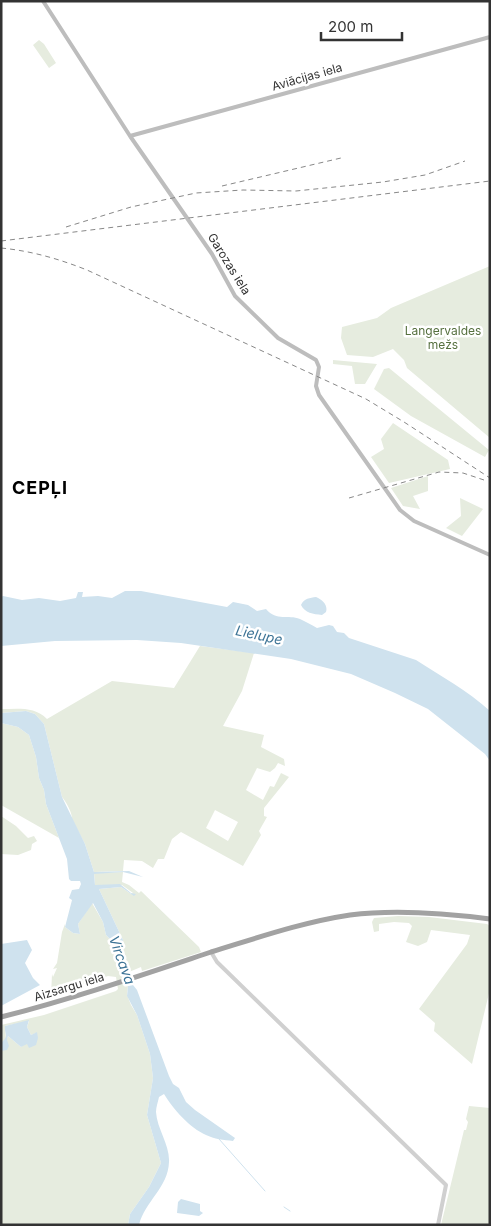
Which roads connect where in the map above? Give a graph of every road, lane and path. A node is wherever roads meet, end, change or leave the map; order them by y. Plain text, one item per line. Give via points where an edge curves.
1 (43, 1) edge
2 (490, 37) edge
3 (130, 136) junction
4 (490, 555) edge
5 (490, 919) edge
6 (211, 952) junction
7 (1, 1017) edge
8 (438, 1225) edge

1 - 3 main road, Garozas iela
2 - 3 main road, Aviācijas iela
3 - 4 main road, Garozas iela via 212,254 235,296 278,338 316,360 319,367 318,395 400,510 414,521
5 - 6 highway, Aizsargu iela via 412,912 351,915 291,928
6 - 7 highway, Aizsargu iela
6 - 8 street via 217,962 446,1185

